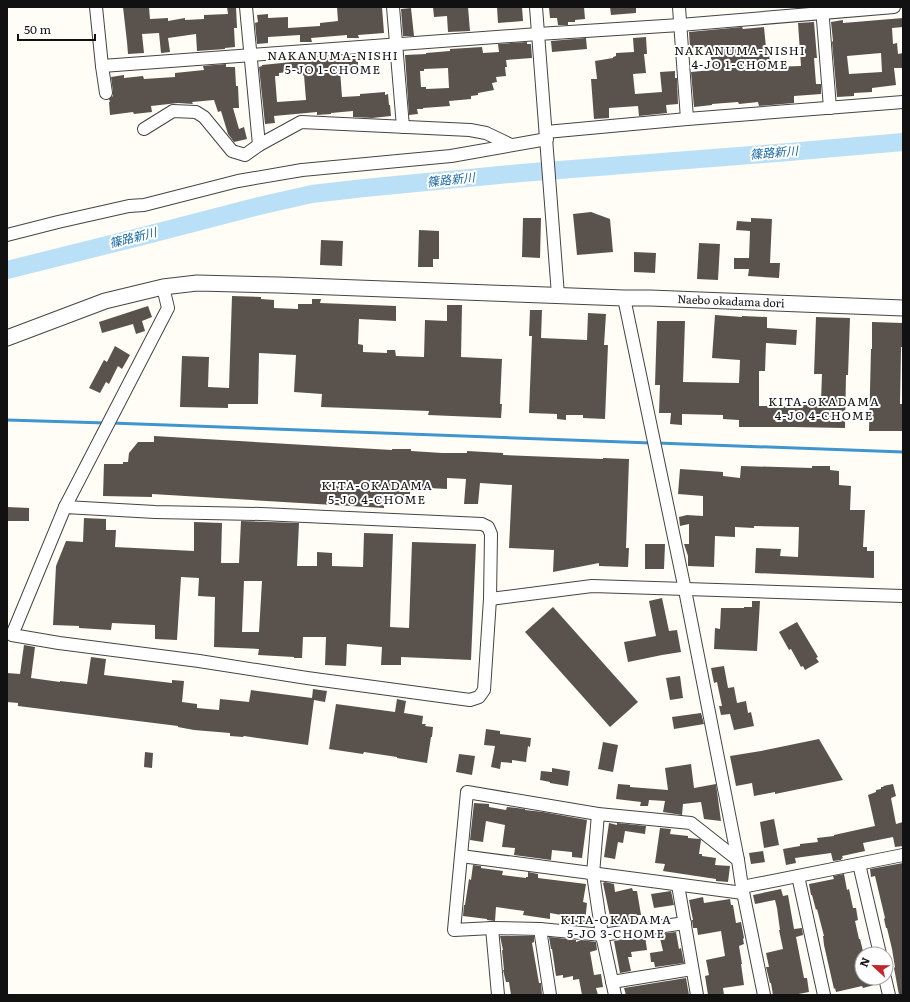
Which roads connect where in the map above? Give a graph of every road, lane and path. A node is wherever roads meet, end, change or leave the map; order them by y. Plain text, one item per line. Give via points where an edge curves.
1 (96, 7) edge
2 (246, 7) edge
3 (394, 7) edge
4 (536, 7) edge
5 (679, 7) edge
6 (894, 7) edge
7 (822, 10) edge
8 (680, 25) junction
9 (538, 34) junction
10 (397, 44) junction
11 (250, 54) junction
12 (102, 66) junction
13 (106, 93) dead end
14 (903, 102) edge
15 (830, 108) junction
16 (687, 119) junction
17 (403, 127) junction
18 (144, 129) dead end
19 (547, 140) junction
20 (259, 145) junction
21 (511, 145) junction
22 (7, 236) edge
23 (163, 287) junction
24 (558, 295) junction
25 (624, 298) junction
26 (903, 308) edge
27 (7, 338) edge
28 (64, 507) junction
29 (685, 590) junction
30 (903, 596) edge
31 (490, 599) junction
32 (598, 814) junction
33 (903, 855) edge
34 (461, 856) junction
35 (738, 860) junction
36 (860, 864) junction
37 (593, 874) junction
38 (798, 876) junction
39 (678, 885) junction
40 (742, 890) junction
41 (685, 923) junction
42 (492, 928) junction
43 (540, 929) junction
44 (602, 935) junction
45 (878, 946) edge
46 (692, 969) junction
47 (612, 982) junction
48 (498, 995) edge
49 (550, 995) edge
50 (614, 995) edge
51 (697, 995) edge
52 (764, 995) edge
53 (824, 995) edge

1 - 12 street
2 - 11 street
3 - 10 street
4 - 9 street
5 - 8 street
6 - 7 street
7 - 8 street
7 - 15 street
8 - 9 street
8 - 16 street
9 - 10 street
9 - 19 street
10 - 11 street
10 - 17 street
11 - 12 street
11 - 20 street
12 - 13 street
14 - 15 street
15 - 16 street
16 - 19 street
17 - 20 street via 301,122
17 - 21 street via 470,130
18 - 20 street via 173,111 196,112 204,117 232,152 245,155
19 - 21 street
19 - 24 street
21 - 22 street via 451,156 302,170 238,181
23 - 24 street, Naebo okadama dori via 197,283
23 - 27 street, Naebo okadama dori via 105,301
23 - 28 street via 168,308
24 - 25 street, Naebo okadama dori
25 - 26 street, Naebo okadama dori
25 - 29 street
28 - 31 street via 482,524 491,534
28 - 31 street via 12,635 470,700 479,697 484,690
29 - 30 street
29 - 31 street via 592,586
29 - 35 street
32 - 34 street via 467,792
32 - 35 street via 691,823
32 - 37 street
33 - 36 street
34 - 37 street
34 - 42 street via 454,930
35 - 40 street
36 - 38 street
36 - 45 street
37 - 39 street
37 - 44 street
38 - 40 street
38 - 53 street
39 - 40 street
39 - 41 street
40 - 52 street
41 - 44 street
41 - 46 street
42 - 43 street
42 - 48 street
43 - 44 street
43 - 49 street
44 - 47 street
46 - 47 street
46 - 51 street
47 - 50 street

